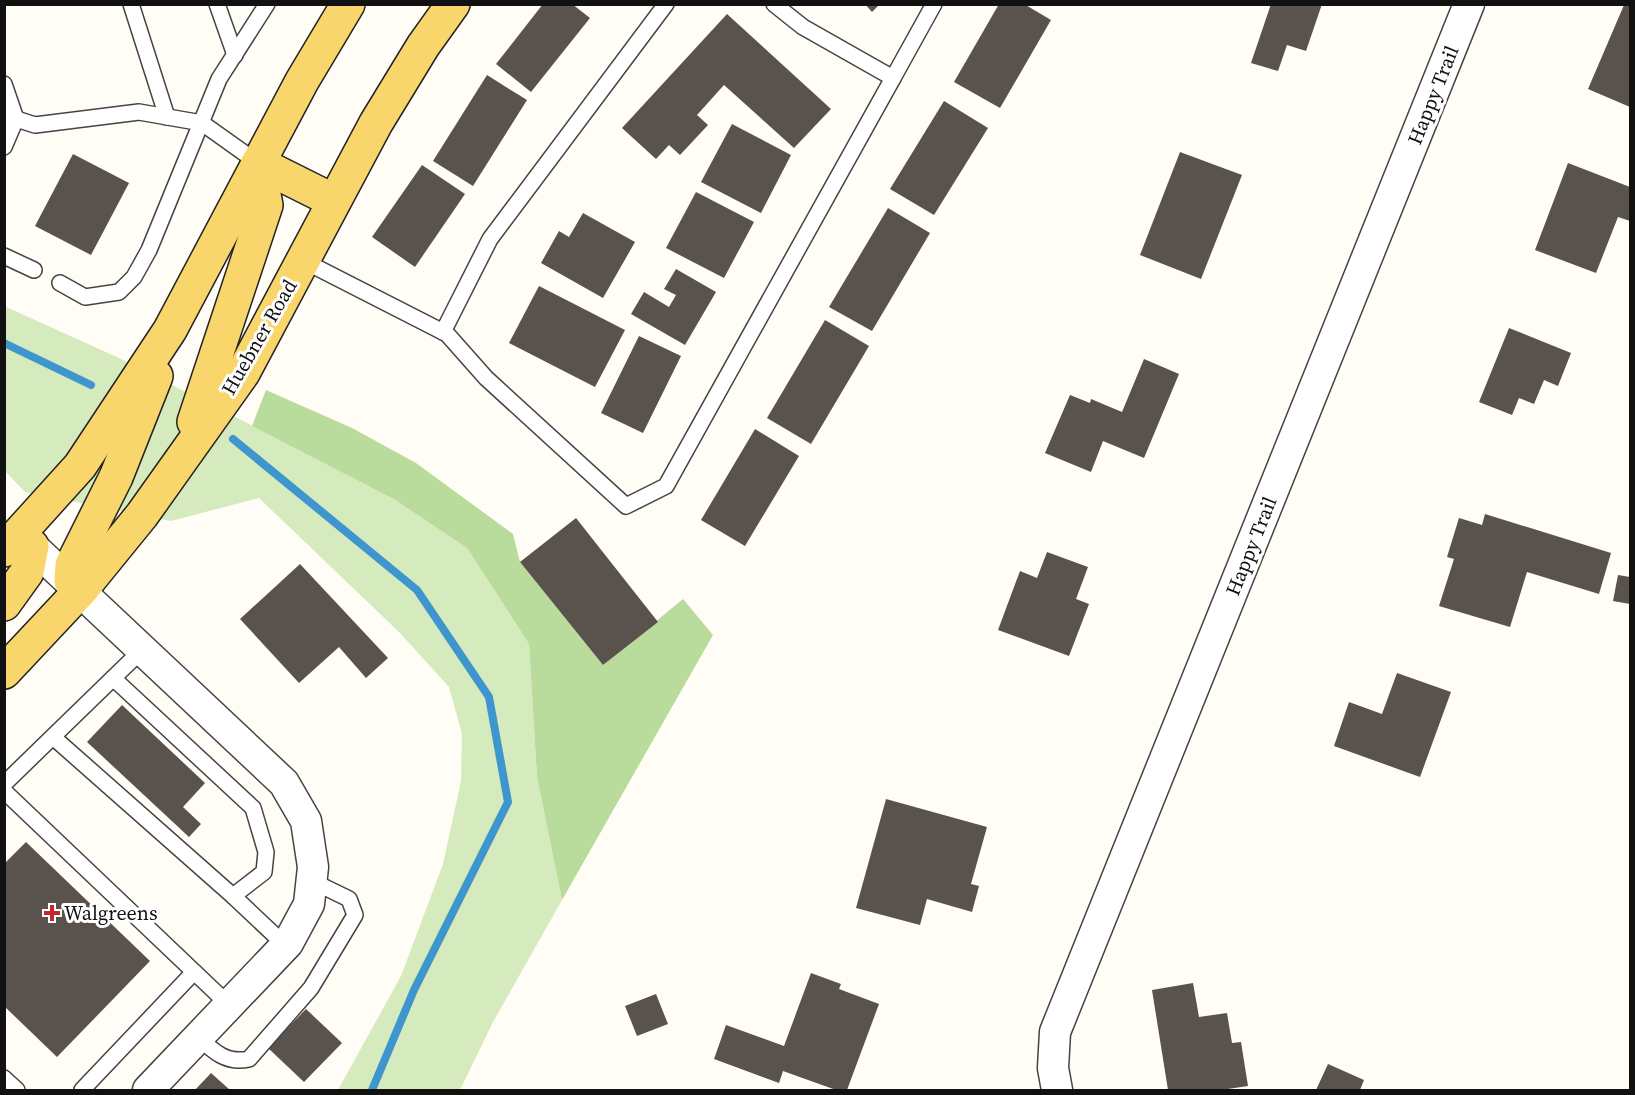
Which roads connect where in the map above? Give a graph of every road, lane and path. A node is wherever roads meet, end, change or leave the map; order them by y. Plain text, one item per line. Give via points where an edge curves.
1 (130, 4) edge
2 (217, 4) edge
3 (267, 4) edge
4 (348, 4) edge
5 (453, 4) edge
6 (666, 4) edge
7 (774, 4) edge
8 (934, 4) edge
9 (1469, 4) edge
10 (235, 55) junction
11 (893, 78) junction
12 (4, 84) edge
13 (10, 117) edge
14 (167, 117) junction
15 (202, 123) junction
16 (4, 147) edge
17 (258, 163) junction
18 (334, 201) junction
19 (4, 256) edge
20 (303, 261) junction
21 (34, 270) dead end
22 (60, 283) dead end
23 (190, 291) junction
24 (443, 332) junction
25 (177, 462) junction
26 (15, 537) edge
27 (76, 586) junction
28 (4, 604) edge
29 (143, 649) junction
30 (4, 672) edge
31 (113, 678) junction
32 (53, 737) junction
33 (4, 784) edge
34 (4, 791) edge
35 (312, 881) junction
36 (233, 896) junction
37 (285, 945) junction
38 (194, 972) junction
39 (229, 1005) junction
40 (198, 1037) junction
41 (4, 1078) edge
42 (17, 1090) edge
43 (82, 1090) edge
44 (148, 1090) edge
45 (1056, 1090) edge

1 - 14 lane
2 - 10 lane
3 - 10 lane
4 - 17 main road
5 - 18 main road, Huebner Road via 376,123
6 - 24 lane via 490,239
7 - 11 lane via 803,27
8 - 11 lane
9 - 45 street, Happy Trail via 1056,1032
10 - 15 lane via 219,79
11 - 24 lane via 666,486 626,506 486,378
12 - 13 lane
13 - 14 lane via 34,125 139,112
13 - 16 lane
14 - 15 lane
15 - 17 lane
15 - 22 lane via 134,278 119,292 86,297
17 - 18 main road
17 - 23 main road
17 - 25 main road via 266,205 203,401
18 - 20 main road, Huebner Road
19 - 21 lane
20 - 24 lane
20 - 25 main road, Huebner Road via 243,373
23 - 26 main road via 170,330 80,466
23 - 27 main road via 116,477 72,565
25 - 27 main road, Huebner Road via 142,515
26 - 27 street
26 - 28 main road via 27,572
27 - 29 street
27 - 30 main road, Huebner Road
29 - 31 lane
29 - 35 street via 284,783 306,821 314,867
31 - 32 lane
31 - 36 lane via 253,808 266,852 264,872
32 - 33 lane
32 - 36 lane
34 - 38 lane
35 - 37 street via 309,904
35 - 40 lane via 349,898 355,915 311,988 249,1059 239,1061 217,1055
36 - 37 lane
37 - 39 street
38 - 39 lane
38 - 43 lane
39 - 40 street
40 - 44 street
41 - 42 lane

